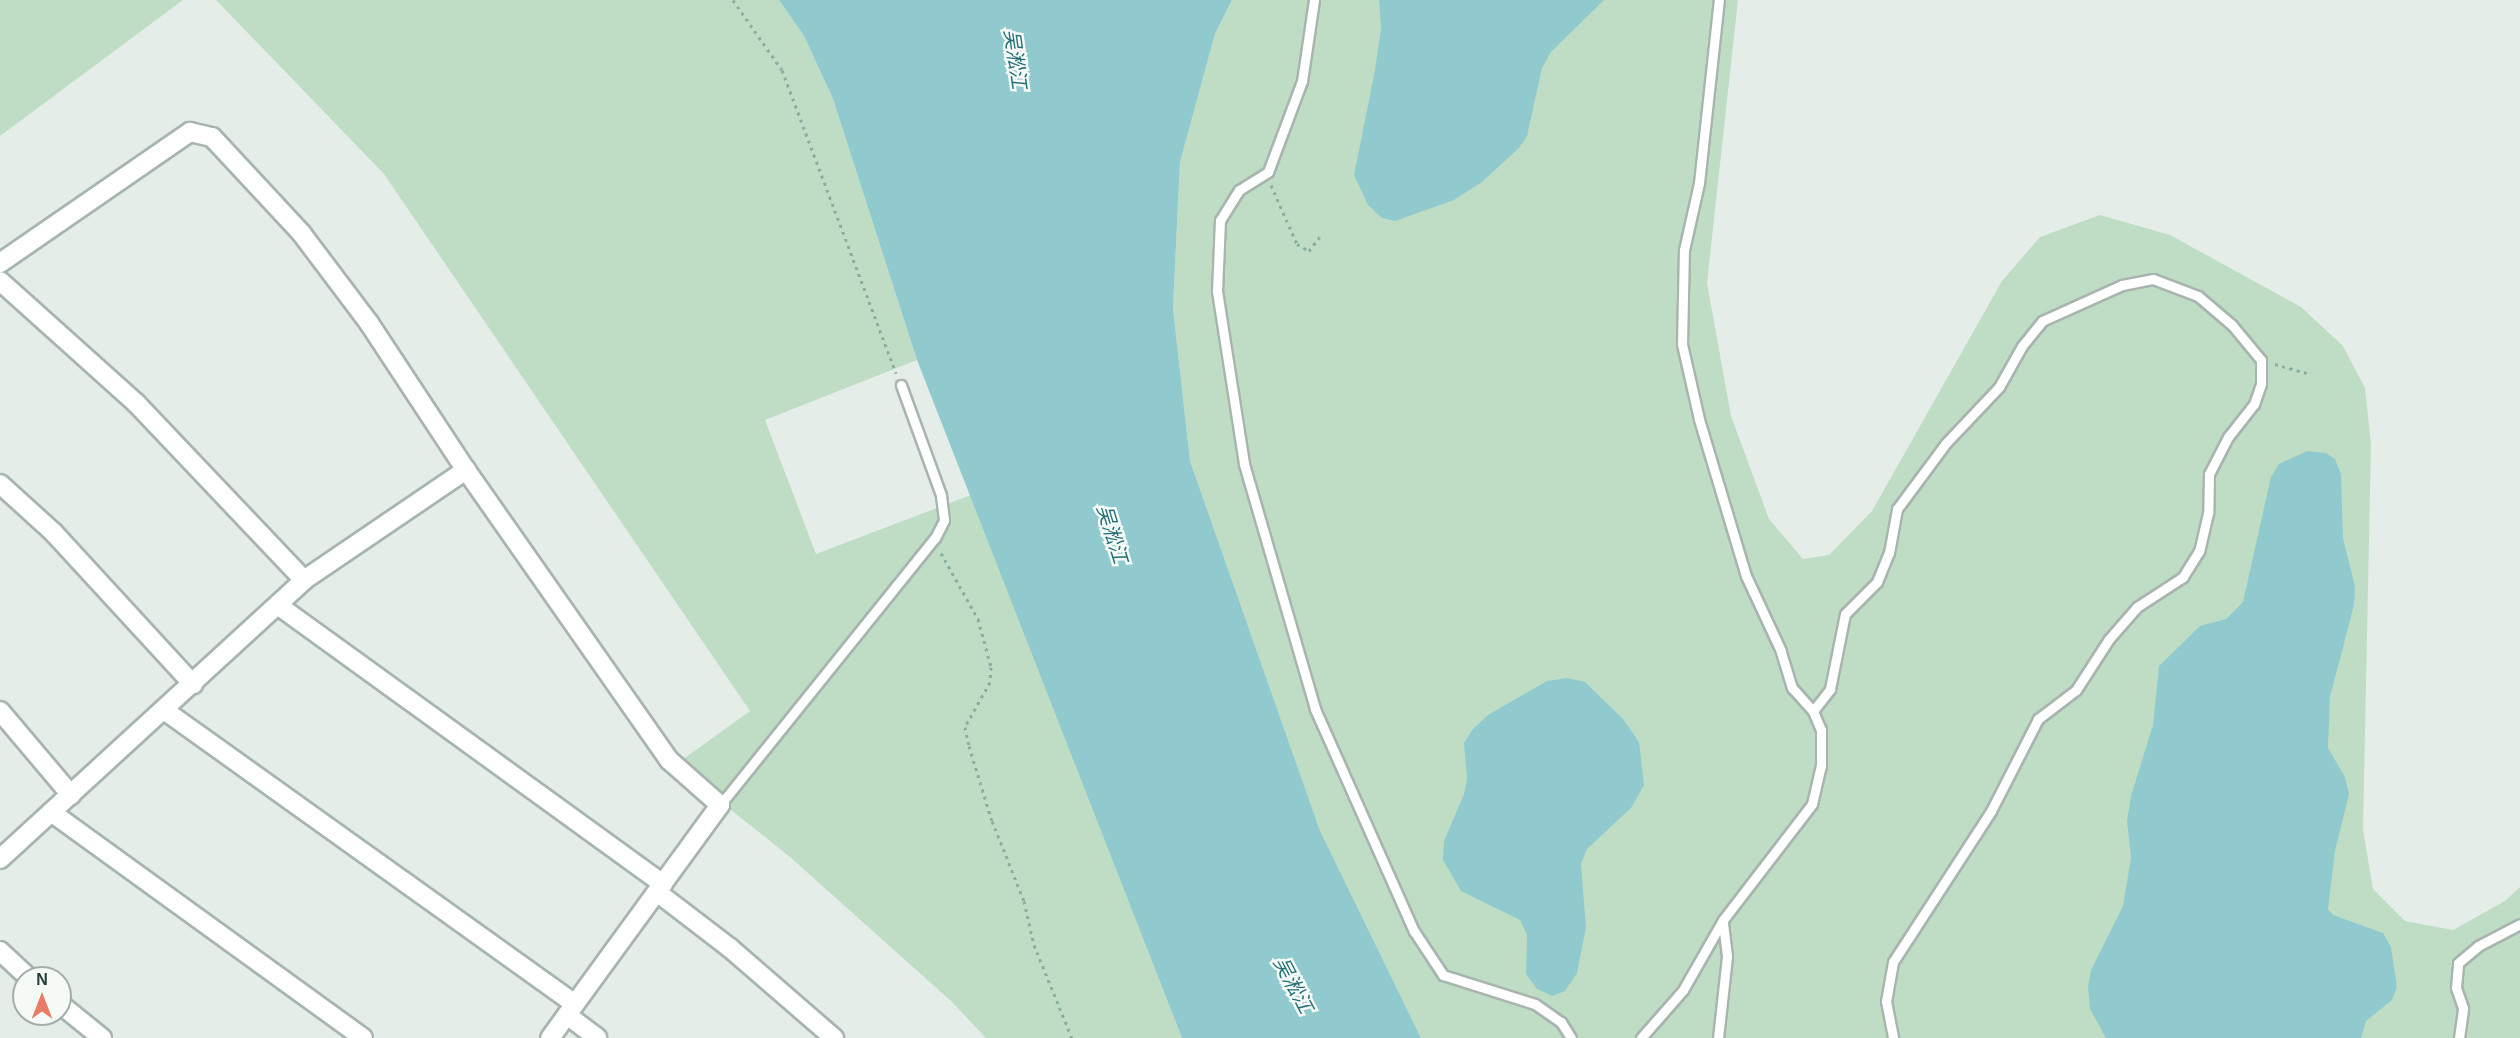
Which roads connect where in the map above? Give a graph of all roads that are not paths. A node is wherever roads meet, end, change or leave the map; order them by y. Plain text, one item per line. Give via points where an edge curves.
1 (1314, 0) edge
2 (1719, 0) edge
3 (0, 263) edge
4 (0, 281) edge
5 (901, 385) road end
6 (466, 470) junction
7 (0, 484) edge
8 (304, 580) junction
9 (279, 606) junction
10 (193, 684) junction
11 (164, 710) junction
12 (0, 711) edge
13 (1813, 711) junction
14 (71, 795) junction
15 (720, 805) junction
16 (51, 812) junction
17 (0, 860) edge
18 (660, 888) junction
19 (1723, 920) junction
20 (2520, 924) edge
21 (0, 951) edge
22 (16, 966) edge
23 (571, 1010) junction
24 (72, 1014) edge
25 (102, 1038) edge
26 (363, 1038) edge
27 (550, 1038) edge
28 (597, 1038) edge
29 (834, 1038) edge
30 (1571, 1038) edge
31 (1641, 1038) edge
32 (1718, 1038) edge
33 (1893, 1038) edge
34 (2459, 1038) edge

1 - 30 lane via 1302,81 1268,172 1239,190 1220,220 1217,291 1244,464 1315,709 1414,930 1443,975 1535,1004 1561,1022
2 - 13 lane via 1699,183 1684,250 1682,344 1699,419 1746,576 1776,640 1792,688
3 - 6 street via 190,132 202,132 212,137 302,234 369,323
4 - 8 street via 136,403
5 - 15 lane via 945,511 935,538
6 - 8 street
6 - 15 street via 669,760
7 - 10 street via 53,531
8 - 9 street
9 - 10 street
9 - 18 street
10 - 11 street
11 - 14 street
11 - 23 street
12 - 14 street
13 - 19 lane via 1821,730 1821,766 1812,804
13 - 33 lane via 1830,689 1845,614 1877,582 1889,553 1897,509 1946,443 1999,387 2022,346 2042,321 2122,285 2153,279 2198,296 2232,325 2262,360 2261,384 2254,404 2228,437 2209,474 2208,513 2199,551 2183,577 2137,607 2109,639 2076,690 2038,719 1991,811 1893,962 1886,1001
14 - 16 street
15 - 18 street
16 - 17 street
16 - 26 street
18 - 23 street
18 - 29 street
19 - 31 lane via 1683,990
19 - 32 lane via 1727,956
20 - 34 lane via 2478,946 2458,963 2456,988 2463,1008
21 - 22 street
23 - 27 street
23 - 28 street
24 - 25 street

